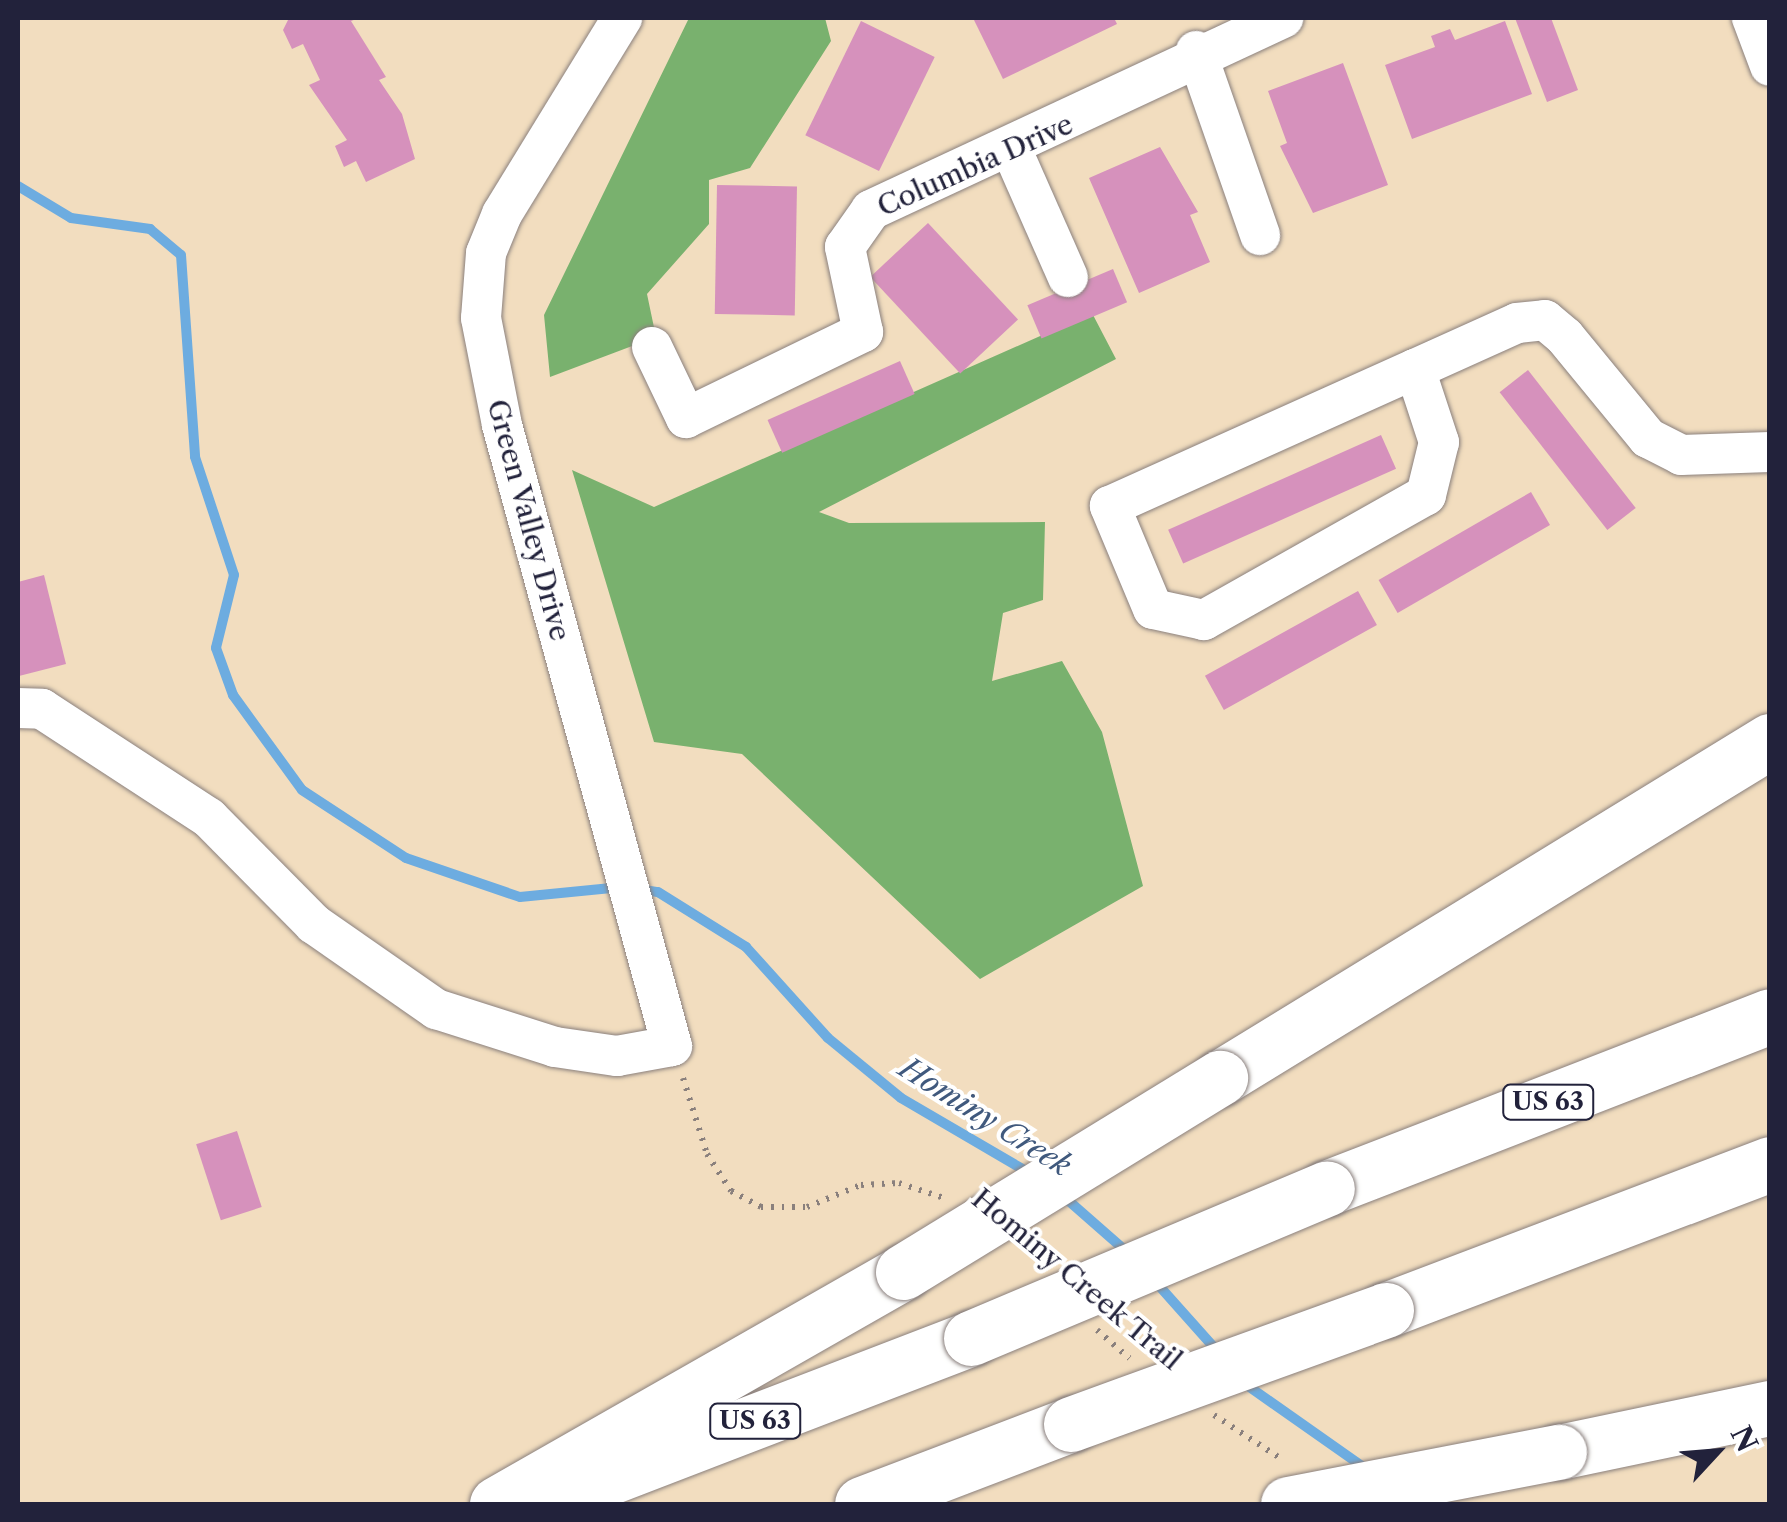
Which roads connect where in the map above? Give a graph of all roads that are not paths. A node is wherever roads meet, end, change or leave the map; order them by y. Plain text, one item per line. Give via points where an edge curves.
1 (622, 18) edge
2 (1283, 18) edge
3 (1752, 18) edge
4 (1218, 35) edge
5 (1770, 66) edge
6 (1011, 148) junction
7 (1260, 235) dead end
8 (1068, 277) dead end
9 (652, 347) dead end
10 (1414, 369) junction
11 (1770, 452) edge
12 (18, 708) edge
13 (1770, 741) edge
14 (1770, 1016) edge
15 (1770, 1164) edge
16 (1770, 1408) edge
17 (1295, 1488) edge
18 (497, 1504) edge
19 (538, 1504) edge
20 (862, 1504) edge

1 - 12 street, Green Valley Drive via 502,214 486,253 481,318 502,425 672,1046 617,1056 555,1047 436,1009 314,924 209,818 42,709
2 - 4 street, Columbia Drive
3 - 5 street
4 - 6 street, Columbia Drive via 1116,101
4 - 7 street
6 - 8 street
6 - 9 street, Columbia Drive via 855,223 846,275 863,332 686,418
10 - 10 street via 1110,506 1153,608 1204,620 1426,495 1439,442
10 - 11 street via 1518,323 1545,320 1648,438 1681,455 1731,460
13 - 18 highway, bridge via 903,1272
14 - 19 highway, US 63, bridge via 1327,1188 971,1338
15 - 20 highway, bridge
16 - 17 highway, bridge via 1559,1452

